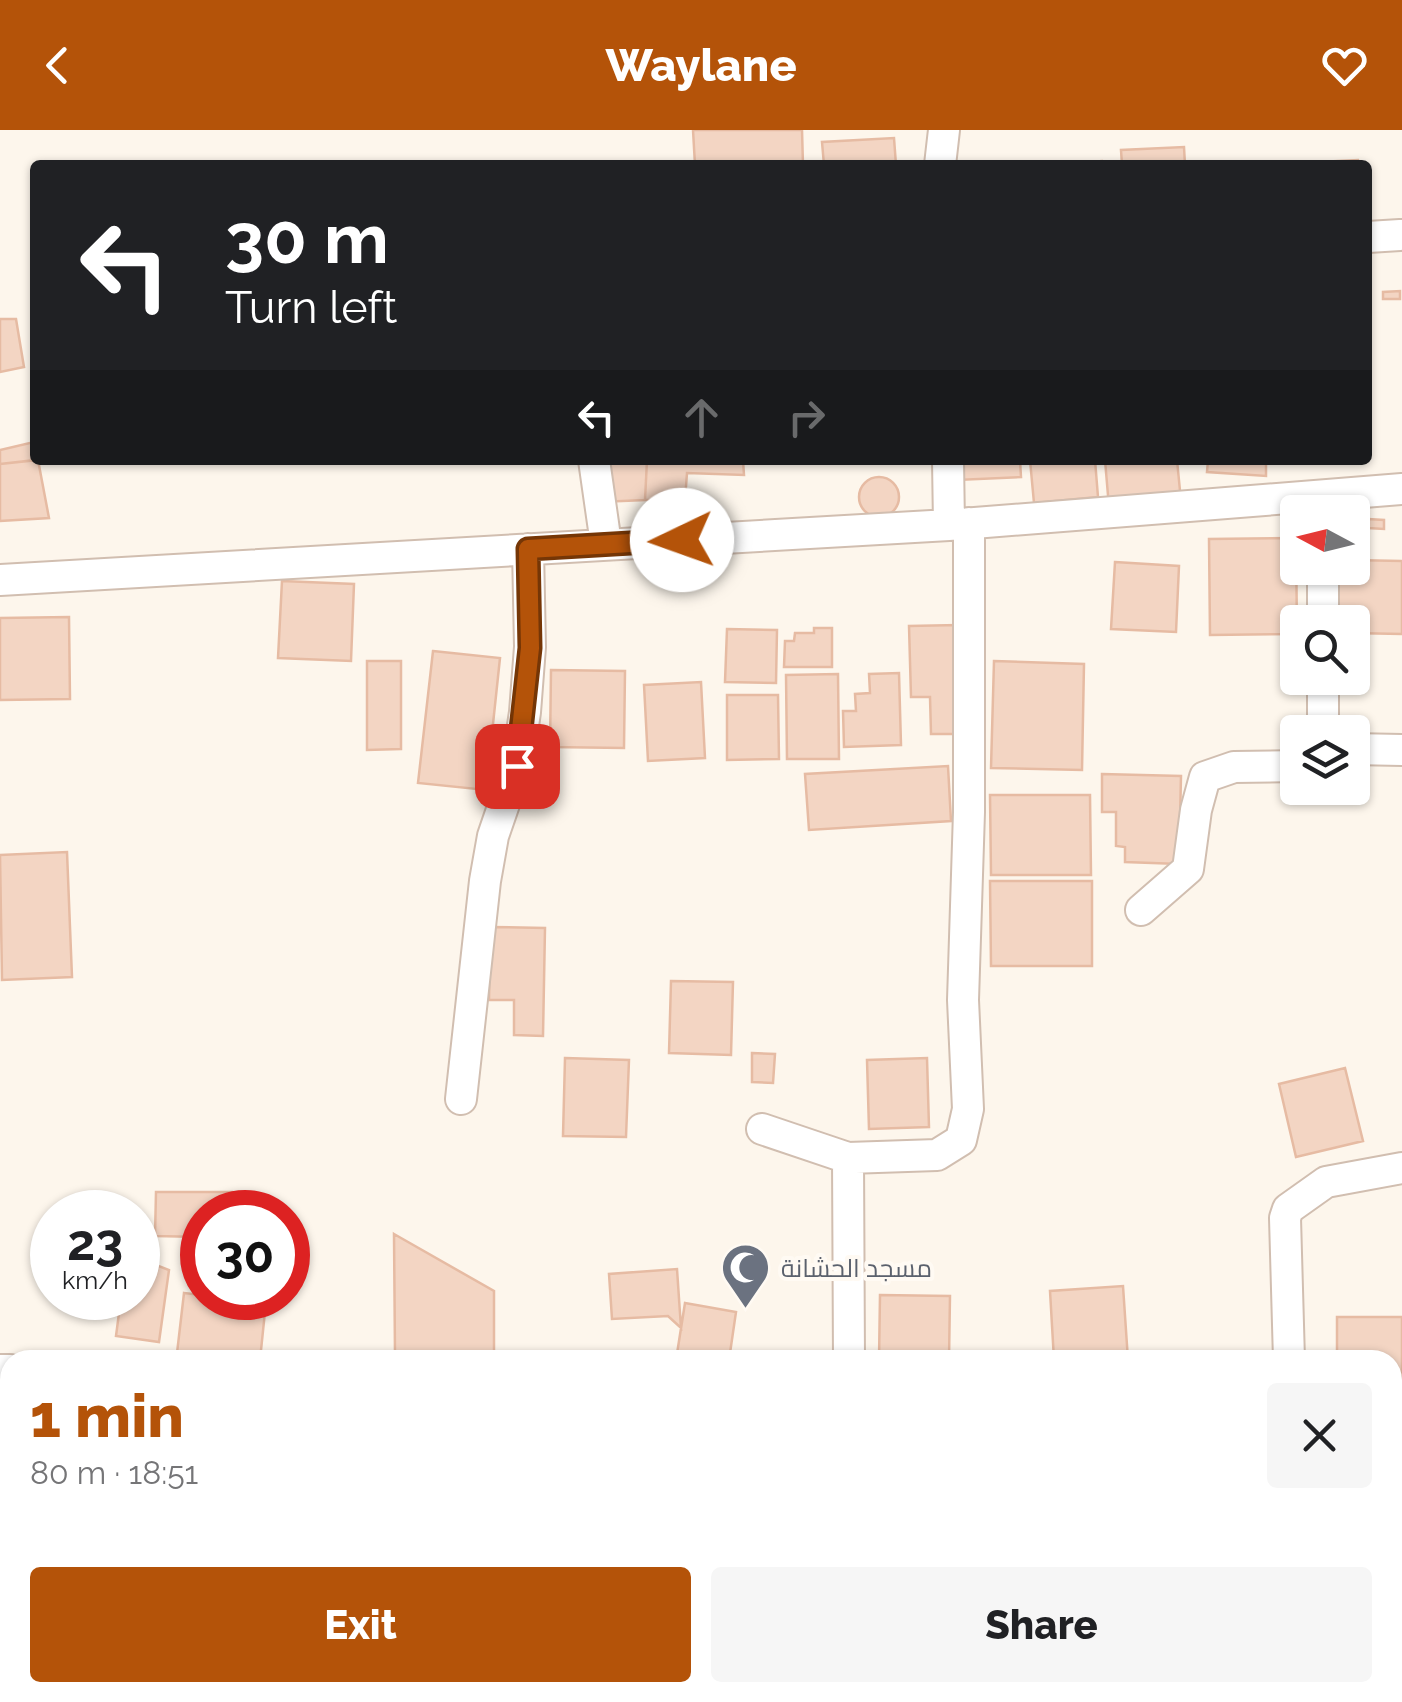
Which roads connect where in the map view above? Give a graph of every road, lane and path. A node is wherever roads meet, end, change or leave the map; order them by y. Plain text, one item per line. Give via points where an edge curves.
1 (944, 130) edge
2 (941, 160) edge
3 (1400, 235) dead end
4 (1372, 237) edge
5 (595, 465) edge
6 (949, 465) edge
7 (1402, 489) edge
8 (1370, 495) edge
9 (1280, 506) edge
10 (959, 524) junction
11 (606, 544) junction
12 (528, 549) junction
13 (0, 580) edge
14 (1370, 749) edge
15 (1402, 750) edge
16 (1280, 767) edge
17 (1142, 910) dead end
18 (461, 1099) dead end
19 (762, 1129) dead end
20 (848, 1158) junction
21 (1402, 1168) edge
22 (849, 1350) edge
23 (1289, 1350) edge

1 - 2 street
3 - 4 street
5 - 11 street
6 - 10 street
7 - 8 street
9 - 10 street
10 - 11 street
10 - 20 street via 969,812 963,1000 968,1109 961,1140 937,1154
11 - 12 street
12 - 13 street
12 - 18 street via 525,712 485,881
14 - 15 street
16 - 17 street via 1234,768 1206,777 1188,869
19 - 20 street
20 - 22 street
21 - 23 street via 1326,1182 1288,1209

